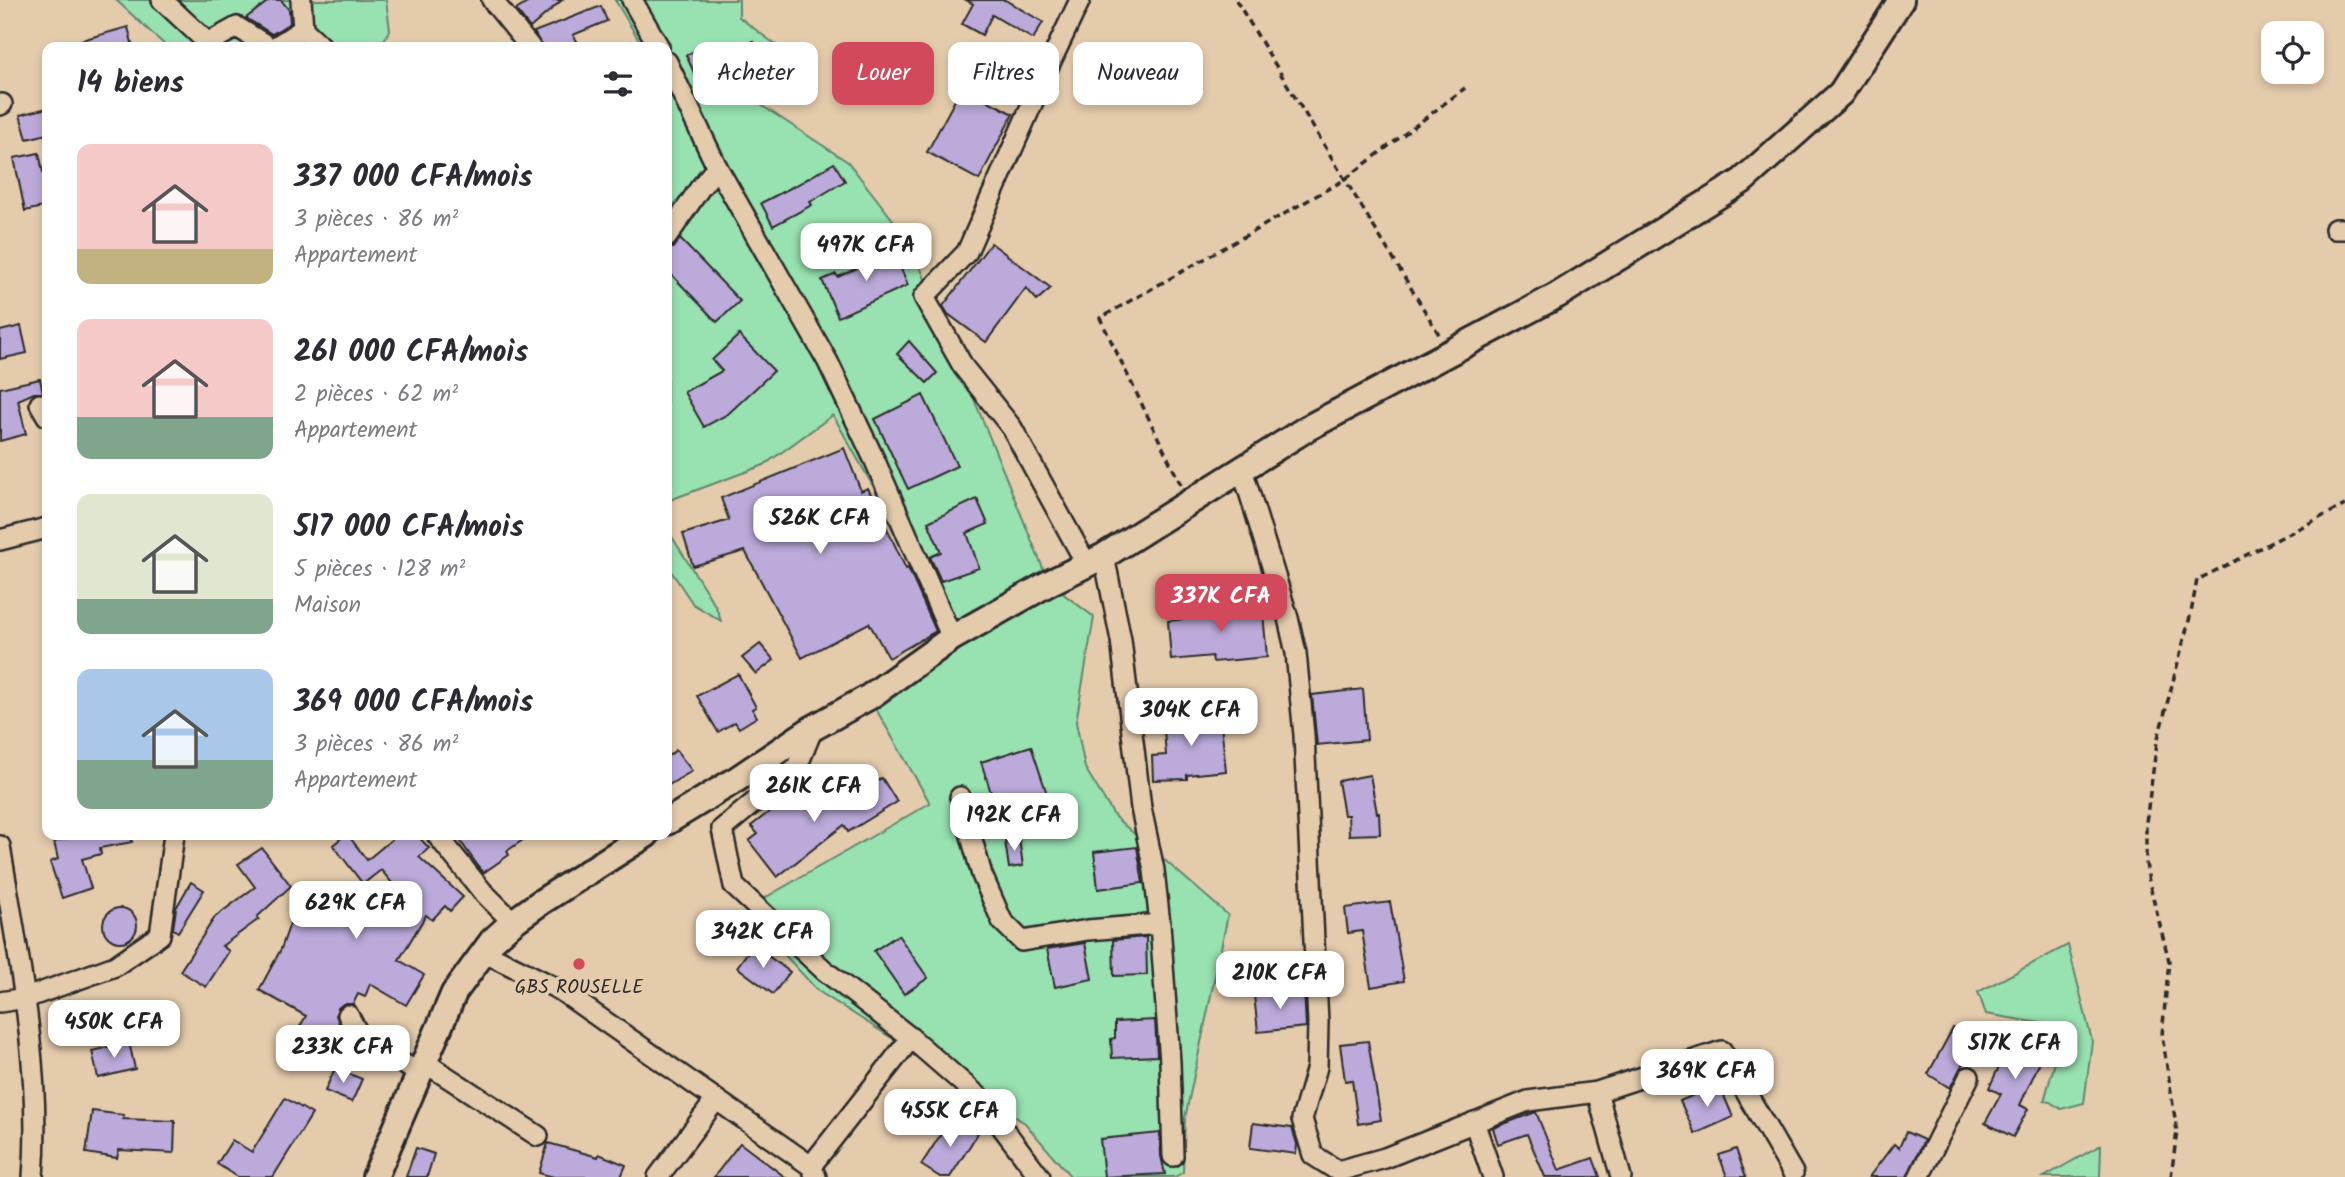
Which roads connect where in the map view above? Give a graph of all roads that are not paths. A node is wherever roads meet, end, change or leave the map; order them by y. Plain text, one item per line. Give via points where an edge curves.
1 (162, 0) edge
2 (301, 0) edge
3 (492, 0) edge
4 (632, 0) edge
5 (1080, 0) edge
6 (1901, 0) edge
7 (303, 29) junction
8 (204, 42) edge
9 (212, 42) edge
10 (261, 42) edge
11 (283, 42) edge
12 (317, 42) edge
13 (526, 42) edge
14 (656, 42) edge
15 (672, 73) edge
16 (717, 167) junction
17 (672, 229) edge
18 (1242, 468) junction
19 (42, 529) edge
20 (0, 540) edge
21 (1096, 560) junction
22 (952, 638) junction
23 (813, 728) junction
24 (960, 797) dead end
25 (672, 819) edge
26 (173, 840) edge
27 (441, 840) edge
28 (630, 840) edge
29 (0, 846) edge
30 (513, 922) junction
31 (1160, 924) junction
32 (484, 952) junction
33 (26, 998) junction
34 (0, 1002) edge
35 (348, 1015) dead end
36 (911, 1038) junction
37 (422, 1067) junction
38 (1969, 1077) dead end
39 (1597, 1091) junction
40 (716, 1101) junction
41 (1474, 1122) junction
42 (538, 1136) dead end
43 (1173, 1156) dead end
44 (1793, 1173) dead end
45 (813, 1174) edge
46 (33, 1177) edge
47 (375, 1177) edge
48 (658, 1177) edge
49 (1040, 1177) edge
50 (1493, 1177) edge
51 (1621, 1177) edge
52 (1919, 1177) edge

1 - 8 street
2 - 7 street
3 - 13 street
4 - 14 street
5 - 21 street via 967,252 924,297 964,368 1012,428
6 - 18 street via 1841,93 1742,181 1558,295
7 - 11 street
7 - 12 street
9 - 10 street via 237,27
15 - 16 street
16 - 17 street
16 - 22 street via 828,362
18 - 21 street
18 - 41 street via 1293,641 1304,735 1318,1022 1317,1067 1302,1119 1313,1156 1338,1171 1385,1158
19 - 20 street
21 - 22 street
21 - 31 street via 1121,640
22 - 23 street via 869,697
23 - 25 street
23 - 36 street via 797,767 722,829 734,886 825,971
24 - 31 street via 982,875 1002,921 1022,941
26 - 33 street via 160,935 115,966
27 - 30 street
28 - 30 street
29 - 33 street
30 - 32 street
31 - 43 street
32 - 37 street via 454,993
32 - 40 street via 560,990
33 - 34 street
33 - 46 street via 36,1137
35 - 37 street via 361,1039
36 - 45 street
36 - 49 street via 979,1097
37 - 42 street
37 - 47 street
38 - 52 street
39 - 41 street via 1528,1101
39 - 44 street via 1722,1051
39 - 51 street
40 - 45 street
40 - 48 street
41 - 50 street

